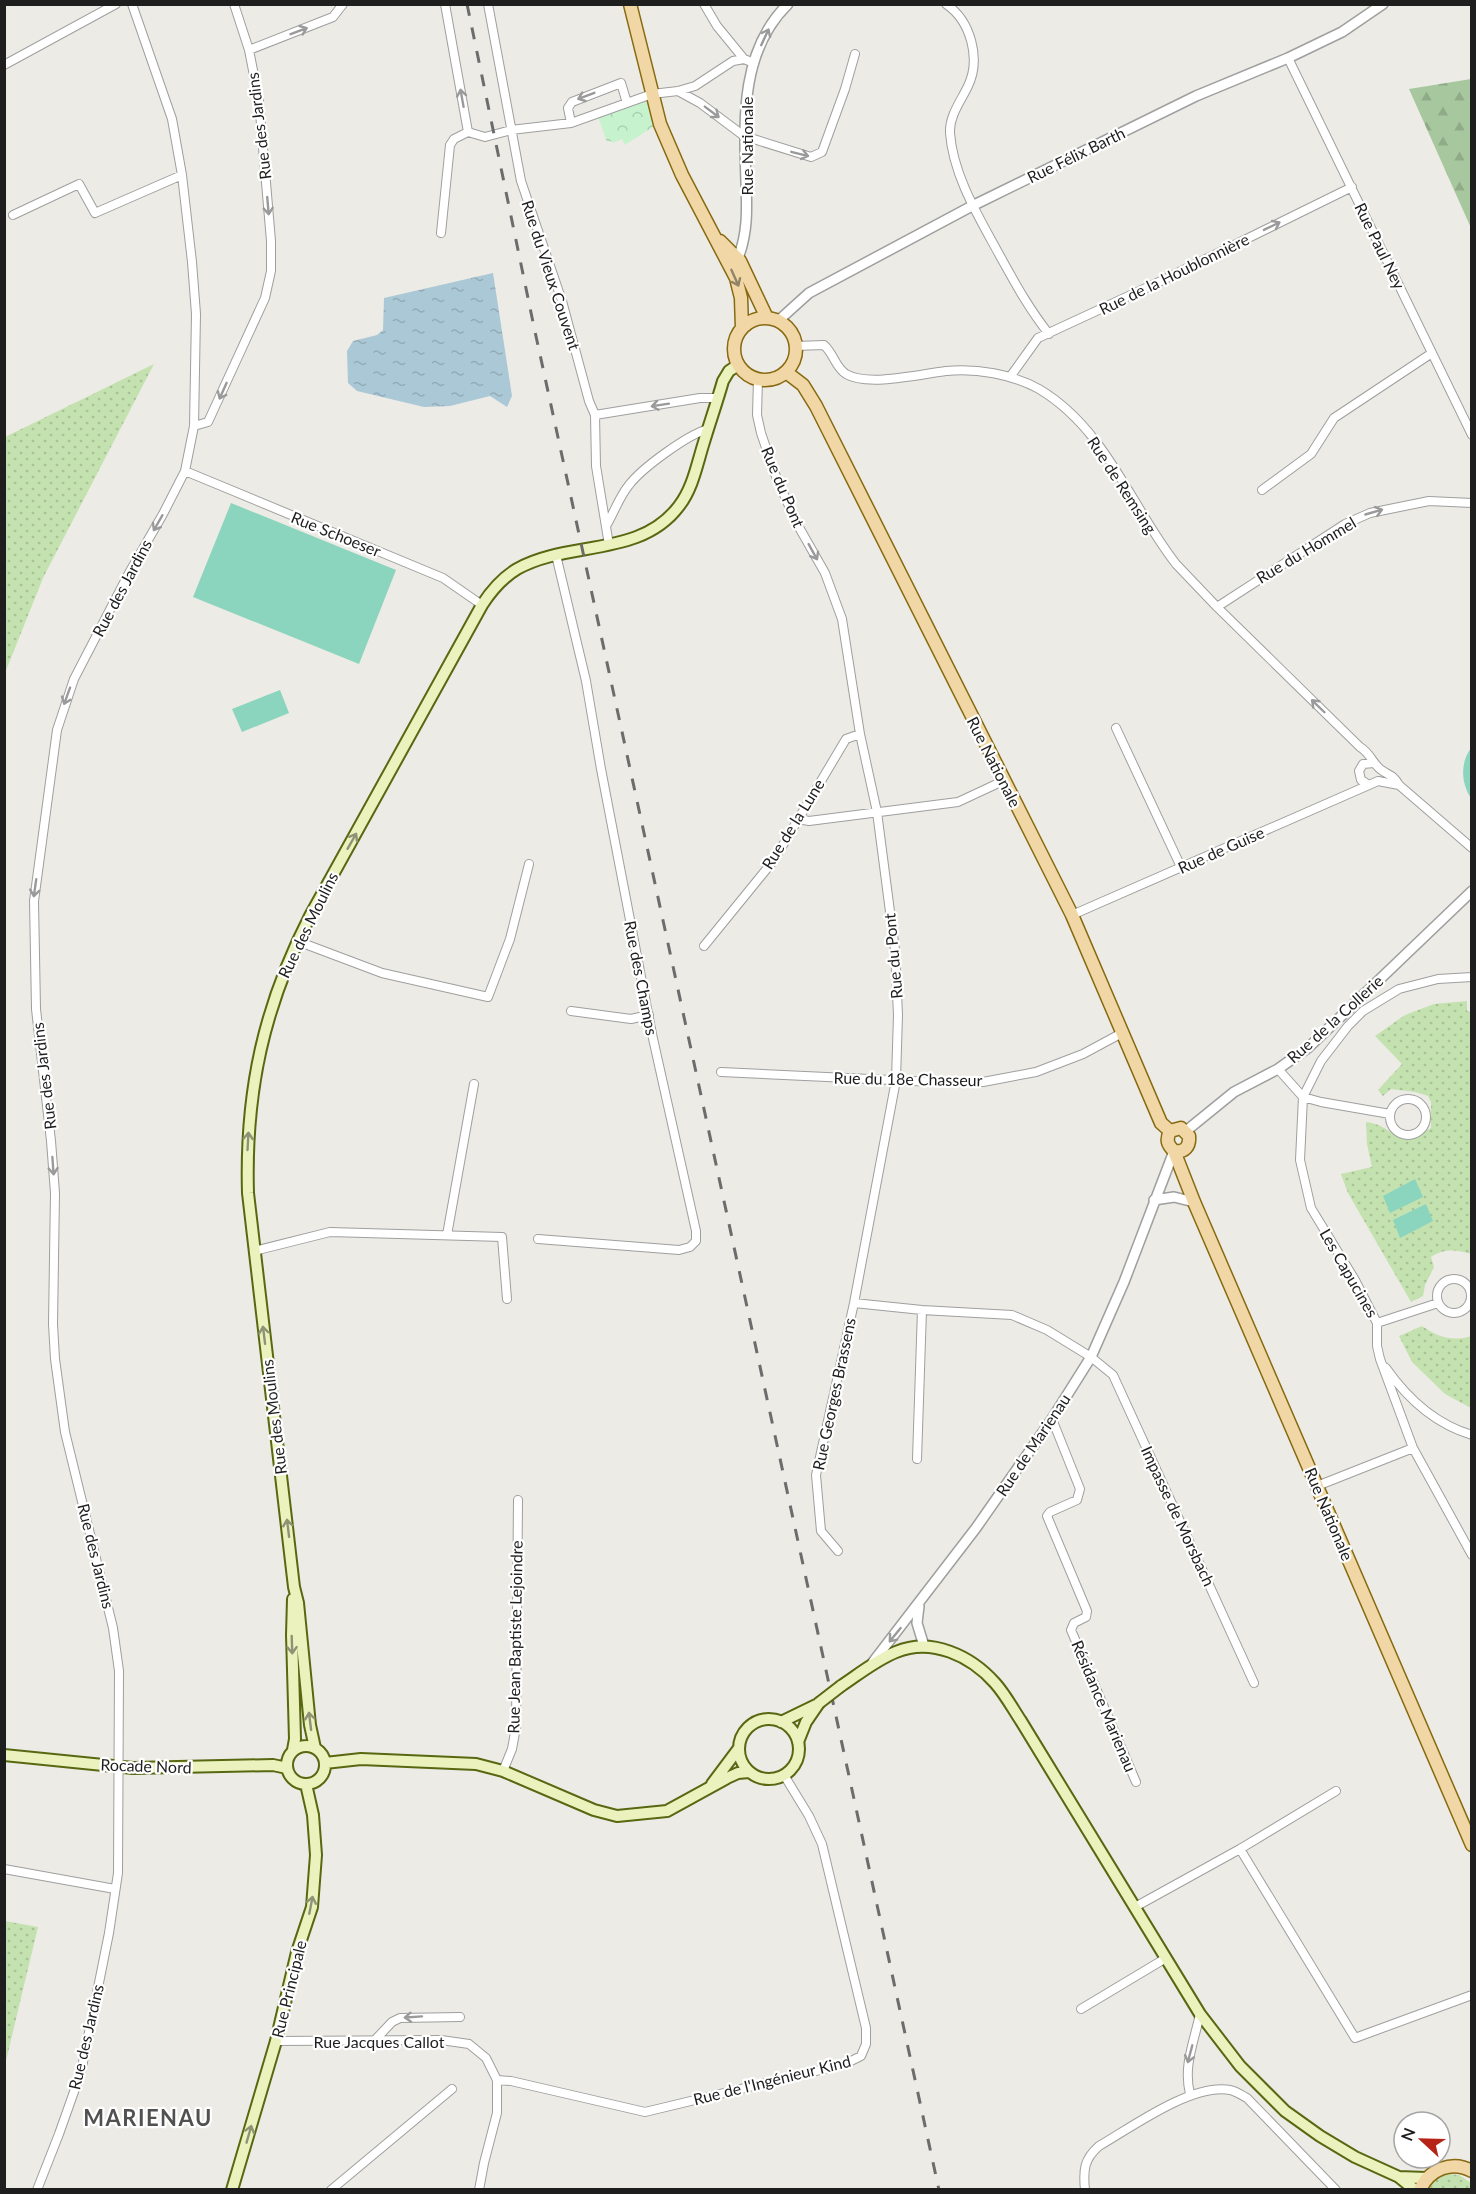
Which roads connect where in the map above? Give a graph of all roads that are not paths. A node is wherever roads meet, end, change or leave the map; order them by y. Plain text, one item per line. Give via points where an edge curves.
1 (116, 4) edge
2 (132, 4) edge
3 (234, 4) edge
4 (343, 4) edge
5 (445, 4) edge
6 (488, 4) edge
7 (630, 4) edge
8 (704, 4) edge
9 (946, 4) edge
10 (1383, 4) edge
11 (787, 5) edge
12 (249, 50) junction
13 (855, 54) dead end
14 (1288, 58) junction
15 (744, 59) junction
16 (754, 63) junction
17 (4, 65) edge
18 (678, 91) junction
19 (652, 94) junction
20 (627, 103) junction
21 (571, 123) junction
22 (511, 130) junction
23 (468, 132) junction
24 (744, 136) junction
25 (182, 175) junction
26 (1352, 187) junction
27 (972, 206) junction
28 (13, 215) dead end
29 (713, 233) junction
30 (441, 234) dead end
31 (738, 258) junction
32 (772, 320) junction
33 (742, 328) junction
34 (1049, 333) junction
35 (795, 346) junction
36 (1432, 353) junction
37 (738, 365) junction
38 (786, 372) junction
39 (1010, 377) junction
40 (758, 379) junction
41 (718, 398) junction
42 (595, 415) junction
43 (194, 426) junction
44 (708, 429) junction
45 (1472, 435) edge
46 (185, 471) junction
47 (1262, 490) dead end
48 (1472, 502) edge
49 (606, 526) junction
50 (609, 545) junction
51 (556, 555) junction
52 (482, 605) junction
53 (1217, 607) junction
54 (1116, 728) dead end
55 (860, 734) junction
56 (1360, 747) junction
57 (1363, 764) junction
58 (1377, 765) junction
59 (1003, 781) junction
60 (1378, 781) junction
61 (1369, 784) junction
62 (1399, 784) junction
63 (877, 812) junction
64 (798, 819) junction
65 (1472, 848) edge
66 (529, 864) dead end
67 (1181, 867) junction
68 (1472, 891) edge
69 (1072, 915) junction
70 (297, 941) junction
71 (704, 946) dead end
72 (1472, 977) edge
73 (571, 1011) dead end
74 (649, 1015) junction
75 (1122, 1033) junction
76 (1278, 1069) junction
77 (721, 1072) dead end
78 (896, 1080) junction
79 (474, 1084) dead end
80 (1303, 1097) junction
81 (1390, 1114) junction
82 (1170, 1131) junction
83 (1186, 1131) junction
84 (1187, 1148) junction
85 (1174, 1151) junction
86 (1186, 1182) junction
87 (1154, 1200) junction
88 (1194, 1202) junction
89 (447, 1235) junction
90 (538, 1239) dead end
91 (254, 1251) junction
92 (507, 1299) dead end
93 (854, 1303) junction
94 (1438, 1303) junction
95 (922, 1310) junction
96 (1377, 1323) junction
97 (1091, 1357) junction
98 (1380, 1359) junction
99 (1052, 1419) junction
100 (1472, 1435) edge
101 (1413, 1448) junction
102 (917, 1459) dead end
103 (1317, 1486) junction
104 (518, 1500) dead end
105 (838, 1551) dead end
106 (1472, 1555) edge
107 (294, 1587) junction
108 (920, 1604) junction
109 (924, 1646) junction
110 (870, 1666) junction
111 (1254, 1683) dead end
112 (819, 1703) junction
113 (781, 1722) junction
114 (798, 1742) junction
115 (315, 1748) junction
116 (739, 1748) junction
117 (293, 1750) junction
118 (4, 1755) edge
119 (325, 1763) junction
120 (118, 1767) junction
121 (287, 1768) junction
122 (503, 1771) junction
123 (749, 1772) junction
124 (784, 1775) junction
125 (1136, 1782) dead end
126 (306, 1784) junction
127 (710, 1786) junction
128 (1336, 1791) dead end
129 (1472, 1845) edge
130 (1240, 1849) junction
131 (4, 1869) edge
132 (116, 1889) junction
133 (1135, 1907) junction
134 (1166, 1958) junction
135 (1472, 1995) edge
136 (1081, 2009) dead end
137 (1200, 2014) junction
138 (460, 2017) dead end
139 (276, 2041) junction
140 (374, 2041) junction
141 (497, 2080) junction
142 (452, 2089) dead end
143 (1190, 2094) junction
144 (1472, 2171) edge
145 (1399, 2177) junction
146 (1423, 2184) edge
147 (37, 2190) edge
148 (232, 2190) edge
149 (332, 2190) edge
150 (479, 2190) edge
151 (1085, 2190) edge
152 (1336, 2190) edge
153 (1415, 2190) edge

1 - 17 street
2 - 25 street via 172,119
3 - 12 street, Rue des Jardins
12 -> 4 street via 333,17
23 -> 5 street
6 - 22 street, Rue du Vieux Couvent
7 - 19 main road
8 - 15 street
9 - 27 street via 968,31 974,53 971,79 954,111 950,130
10 - 14 street, Rue Félix Barth via 1342,32
16 -> 11 street, Rue Nationale via 767,32
12 -> 43 street, Rue des Jardins via 262,133 271,241 270,279 208,422
24 -> 13 street via 811,157 822,152
14 - 26 street, Rue Paul Ney
14 - 27 street, Rue Félix Barth via 1196,96
15 - 16 street
15 - 18 street
16 - 24 street, Rue Nationale via 748,80
18 - 19 street
18 -> 24 street
19 - 20 street
19 - 29 main road via 682,175
20 - 21 street
20 -> 21 street via 621,83 572,102 568,108
21 - 22 street
22 - 23 street via 485,136
22 - 42 street, Rue du Vieux Couvent via 521,181
23 - 30 street via 450,145
24 - 31 street, Rue Nationale via 747,225
25 - 28 street via 95,213 79,184
25 - 43 street via 196,314
34 -> 26 street, Rue de la Houblonnière
26 - 36 street, Rue Paul Ney
27 - 32 street, Rue Félix Barth via 808,292
27 - 34 street via 1032,312
29 - 31 main road
29 -> 33 main road via 740,289
31 - 32 main road
32 - 33 main road via 753,320
32 - 35 main road via 792,334
33 - 37 main road via 734,343
34 - 39 street, Rue de la Houblonnière via 1038,338
35 - 38 main road
35 - 39 street, Rue de Remsing via 825,345 837,367 860,378 891,379 956,370
36 - 45 street, Rue Paul Ney
36 - 47 street via 1334,418 1311,454
37 - 40 main road
37 - 41 main road, Rue des Moulins via 726,375
38 - 40 main road via 767,380
38 - 59 main road, Rue Nationale via 816,406
39 - 53 street, Rue de Remsing via 1037,388 1072,414 1114,465 1162,546
40 -> 55 street, Rue du Pont via 761,433 796,522 825,573 842,620
41 -> 42 street
41 - 44 main road, Rue des Moulins
42 - 49 street, Rue du Vieux Couvent via 596,466
43 - 46 street, Rue des Jardins
44 - 49 street via 664,454 633,480
44 - 50 main road, Rue des Moulins via 679,506 642,535
46 - 52 street, Rue Schoeser via 443,578
46 -> 120 street, Rue des Jardins via 74,679 64,706 57,730 34,901 36,1009 55,1192 55,1359 65,1432 114,1628
53 -> 48 street, Rue du Hommel via 1345,524 1370,513 1429,501
49 - 50 street, Rue du Vieux Couvent
50 - 51 main road, Rue des Moulins
51 - 52 main road, Rue des Moulins via 516,570 498,584
51 - 74 street, Rue des Champs via 586,681
70 -> 52 main road, Rue des Moulins
56 -> 53 street, Rue de Remsing
54 - 67 street
55 - 63 street, Rue du Pont
55 - 64 street, Rue de la Lune via 846,739
56 - 57 street
56 - 58 street, Rue de Remsing
57 - 58 street
57 - 61 street via 1359,775
58 - 60 street via 1381,776
58 - 62 street, Rue de Remsing
59 - 63 street via 958,802
59 - 69 main road, Rue Nationale
60 - 61 street
60 - 62 street
61 - 67 street, Rue de Guise
62 - 65 street, Rue de Remsing
63 - 64 street via 809,822
63 - 78 street, Rue du Pont via 895,950
64 - 71 street, Rue de la Lune via 774,860
66 - 70 street via 510,939 488,997 382,973
67 - 69 street, Rue de Guise
68 - 76 street, Rue de la Collerie via 1309,1047
69 - 75 main road, Rue Nationale
91 -> 70 main road, Rue des Moulins via 248,1169 253,1090 272,1002
72 - 80 street, Les Capucines via 1438,979 1399,989 1363,1011 1330,1047
73 - 74 street, Rue des Champs via 630,1019
74 - 90 street, Rue des Champs via 696,1241 678,1250
75 - 78 street, Rue du 18e Chasseur via 1083,1054 1036,1072 983,1082
75 - 82 main road, Rue Nationale via 1161,1123
76 - 80 street
76 - 83 street, Rue de la Collerie via 1234,1092
77 - 78 street, Rue du 18e Chasseur
78 - 93 street, Rue du Pont
79 - 89 street
80 - 81 street
80 - 96 street, Les Capucines via 1300,1160 1311,1208
81 - 81 street via 1398,1102 1413,1099 1423,1106 1426,1120 1416,1134 1406,1135 1391,1124
82 - 83 main road
82 - 85 main road via 1168,1145
83 - 84 main road, Rue Nationale via 1190,1141
84 - 85 main road
84 - 86 main road, Rue Nationale
85 - 86 main road, Rue Nationale
85 - 87 street, Rue de Marienau
86 - 88 main road, Rue Nationale
87 - 88 street via 1174,1197
87 - 97 street, Rue de Marienau
88 - 103 main road, Rue Nationale
89 - 91 street via 330,1232
89 - 92 street via 502,1237
107 -> 91 main road, Rue des Moulins
93 - 95 street
93 - 105 street, Rue Georges Brassens via 816,1475 821,1531
94 - 94 street via 1438,1288 1448,1279 1463,1281 1470,1289 1469,1304 1462,1311 1446,1312
94 - 96 street
95 - 97 street via 1012,1315 1047,1330
95 - 102 street
96 - 98 street, Les Capucines
97 - 99 street, Rue de Marienau
97 - 111 street, Impasse de Morsbach via 1113,1375
98 - 100 street via 1396,1383 1429,1415 1454,1430
98 - 101 street, Les Capucines
99 - 108 street, Rue de Marienau
99 - 125 street, Résidance Marienau via 1080,1489 1077,1500 1047,1516 1087,1611 1086,1617 1074,1623 1071,1630
101 - 103 street
101 - 106 street, Les Capucines
103 - 129 main road, Rue Nationale
104 - 122 street, Rue Jean Baptiste Lejoindre via 516,1727
115 -> 107 main road, Rue des Moulins
107 -> 117 main road, Rue des Moulins
108 - 109 street via 916,1623
108 -> 110 street, Rue de Marienau
109 - 110 main road via 896,1652
109 - 133 main road via 965,1658 996,1683
110 - 112 main road, bridge
112 - 113 main road
112 - 114 main road
113 - 114 main road
113 - 116 main road via 772,1719 753,1724 746,1730
114 - 124 main road via 796,1761
115 - 117 main road
115 - 119 main road
116 - 123 main road
116 - 127 main road
117 - 121 main road
118 - 120 main road, Rocade Nord
119 - 122 main road via 361,1759 446,1762
119 - 126 main road via 322,1775
120 - 121 main road, Rocade Nord
120 - 132 street, Rue des Jardins
121 - 126 main road via 296,1781
122 - 127 main road via 617,1816 667,1811
123 - 124 main road via 766,1779
123 - 127 main road
124 - 141 street, Rue de l'Ingénieur Kind via 822,1844 866,2028 861,2056 845,2064 645,2112
139 -> 126 main road, Rue Principale via 312,1906 316,1855
128 - 130 street
130 - 133 street
130 - 135 street via 1355,2038
131 - 132 street
132 - 147 street, Rue des Jardins via 81,2072
133 - 134 main road
134 - 136 street
134 - 137 main road
137 -> 143 street via 1188,2058 1186,2078
137 - 145 main road via 1240,2066 1285,2111 1355,2157
138 -> 140 street via 400,2018
139 - 140 street, Rue Jacques Callot
148 -> 139 main road, Rue Principale
140 - 141 street, Rue Jacques Callot via 441,2040 470,2044 486,2058
141 - 150 street via 497,2113
142 - 149 street
143 - 151 street via 1094,2150 1083,2173
143 - 152 street via 1232,2090 1247,2098
144 - 146 main road via 1446,2167 1435,2171
145 - 146 main road
145 - 153 main road

